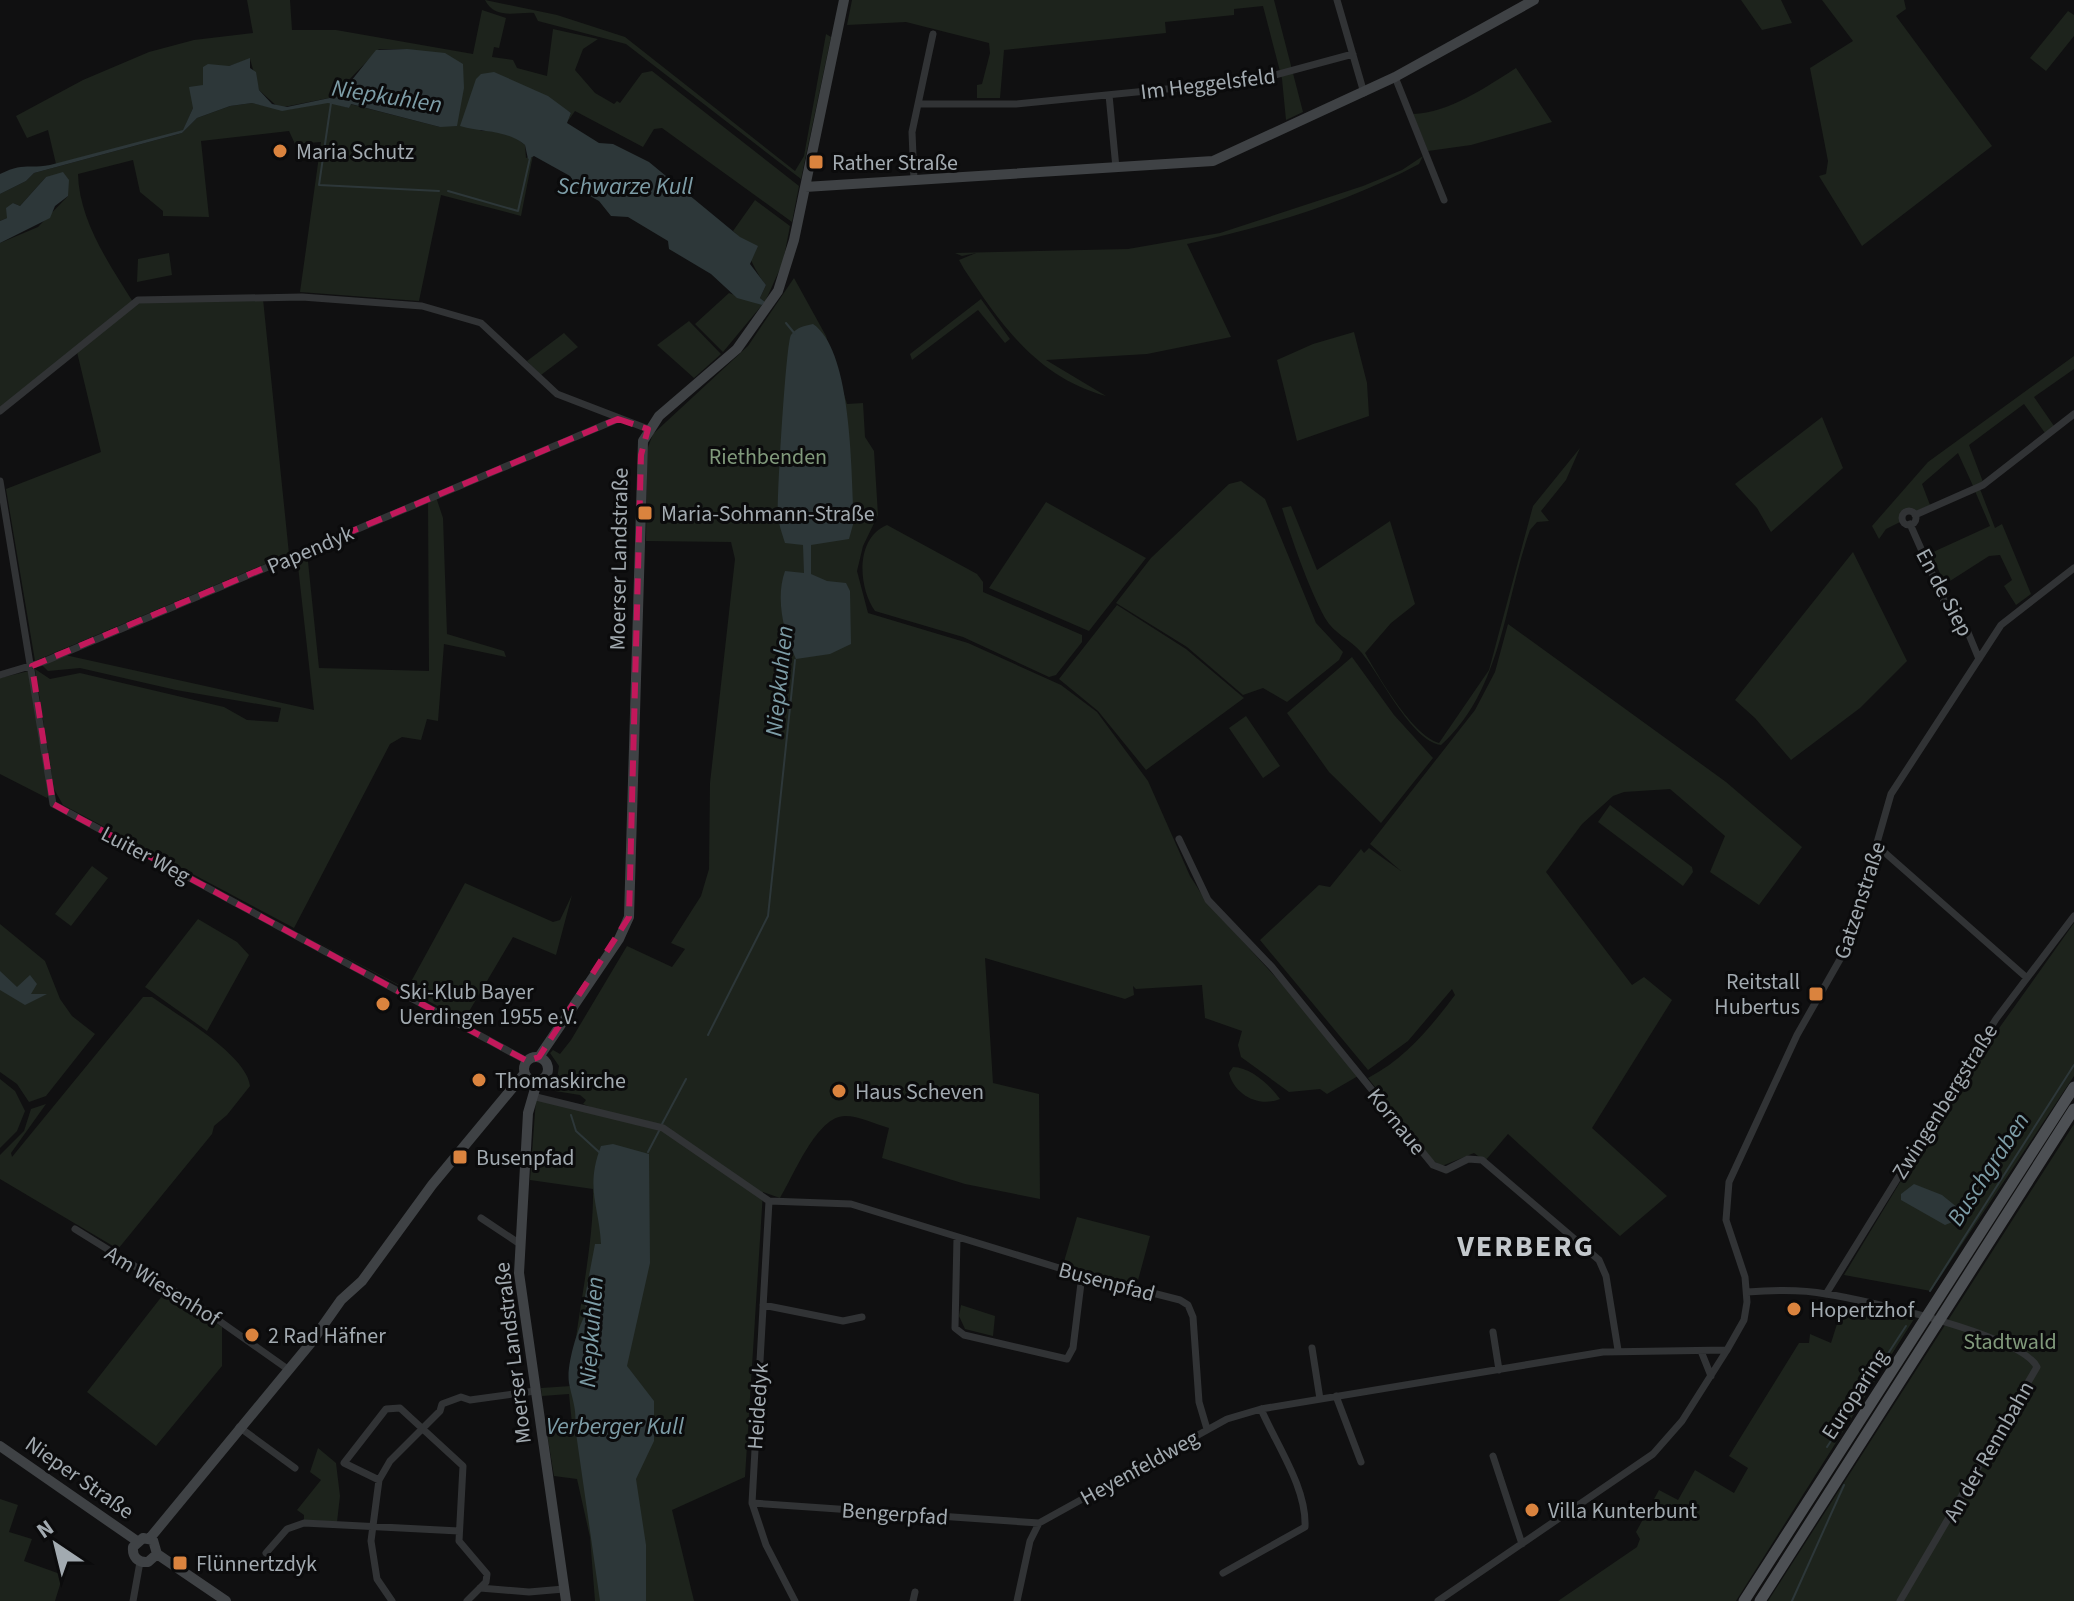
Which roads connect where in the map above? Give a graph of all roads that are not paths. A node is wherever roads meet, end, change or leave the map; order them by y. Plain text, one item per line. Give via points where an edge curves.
1 (844, 0) edge
2 (1337, 0) edge
3 (1534, 0) edge
4 (933, 34) dead end
5 (1353, 54) junction
6 (1395, 77) junction
7 (1364, 93) junction
8 (1109, 95) junction
9 (919, 104) junction
10 (1116, 168) junction
11 (914, 180) junction
12 (805, 187) junction
13 (1444, 200) dead end
14 (0, 411) edge
15 (2074, 414) edge
16 (618, 419) junction
17 (648, 429) junction
18 (0, 481) edge
19 (2074, 568) edge
20 (1979, 659) junction
21 (32, 666) junction
22 (0, 675) edge
23 (1179, 839) dead end
24 (1876, 849) junction
25 (2074, 916) edge
26 (2027, 978) junction
27 (539, 1057) junction
28 (527, 1061) junction
29 (524, 1074) junction
30 (537, 1082) junction
31 (2074, 1087) edge
32 (532, 1096) junction
33 (2074, 1109) edge
34 (769, 1201) junction
35 (481, 1218) dead end
36 (75, 1229) dead end
37 (957, 1238) junction
38 (520, 1244) junction
39 (1082, 1275) junction
40 (1747, 1292) junction
41 (1826, 1294) junction
42 (763, 1305) junction
43 (862, 1317) dead end
44 (1932, 1320) junction
45 (1493, 1332) dead end
46 (1312, 1348) dead end
47 (1618, 1350) junction
48 (1727, 1350) junction
49 (1701, 1351) junction
50 (289, 1370) junction
51 (1499, 1370) junction
52 (1711, 1376) junction
53 (535, 1391) junction
54 (1336, 1396) junction
55 (1320, 1399) junction
56 (1261, 1409) junction
57 (239, 1427) junction
58 (420, 1427) junction
59 (1207, 1429) junction
60 (0, 1446) edge
61 (1493, 1456) dead end
62 (1361, 1462) dead end
63 (295, 1468) dead end
64 (379, 1480) junction
65 (752, 1503) junction
66 (1039, 1523) junction
67 (373, 1528) junction
68 (459, 1531) junction
69 (150, 1538) junction
70 (137, 1541) junction
71 (1522, 1544) junction
72 (266, 1553) dead end
73 (157, 1554) junction
74 (140, 1562) junction
75 (1223, 1573) dead end
76 (480, 1588) junction
77 (564, 1589) junction
78 (133, 1601) edge
79 (226, 1601) edge
80 (392, 1601) edge
81 (467, 1601) edge
82 (566, 1601) edge
83 (795, 1601) edge
84 (1017, 1601) edge
85 (1438, 1601) edge
86 (1744, 1601) edge
87 (1760, 1601) edge
88 (1900, 1601) edge

1 - 12 main road
2 - 5 street
3 - 6 main road
4 - 9 street
5 - 7 street
5 - 8 street, Im Heggelsfeld via 1257,80
6 - 7 main road
6 - 13 street
7 - 10 main road via 1213,161
8 - 9 street, Im Heggelsfeld via 1002,105
8 - 10 street, Im Heggelsfeld
9 - 11 street via 912,137
10 - 11 main road
11 - 12 main road
12 - 17 main road via 784,278 770,304 737,349
14 - 16 street via 138,300 257,296 402,303 452,313 481,323 557,394
15 - 20 street, En de Siep via 1983,485 1915,515 1902,515
16 - 17 street
16 - 21 street, Papendyk
17 - 27 main road, Moerser Landstraße via 641,455 629,917
18 - 21 street, Luiter Weg
19 - 20 street, Gatzenstraße via 2005,620
20 - 24 street, Gatzenstraße via 1891,794
21 - 22 street, Papendyk
21 - 28 street, Luiter Weg via 53,804
23 - 47 street, Kornaue via 1208,900 1272,967 1433,1165 1446,1170 1473,1158 1482,1160 1596,1256 1606,1276
24 - 26 street
24 - 40 street, Gatzenstraße via 1844,953 1797,1035 1729,1182 1726,1220
25 - 26 street, Zwingenbergstraße
26 - 41 street, Zwingenbergstraße via 1904,1163
27 - 28 main road
27 - 30 main road via 548,1071
28 - 29 main road
29 - 30 main road
29 - 50 main road
30 - 32 main road, Moerser Landstraße
31 - 44 main road, Europaring
32 - 34 street via 660,1127
32 - 38 main road, Moerser Landstraße
33 - 44 main road, Europaring
34 - 37 street, Busenpfad via 851,1204
34 - 42 street, Heidedyk
35 - 38 street, Moerser Landstraße
36 - 50 street, Am Wiesenhof via 219,1319
37 - 39 street, Busenpfad
37 - 39 street via 953,1313 955,1328 964,1335 1067,1359
38 - 53 main road, Moerser Landstraße
39 - 59 street, Busenpfad via 1188,1305
40 - 41 street
40 - 48 street, Gatzenstraße via 1744,1320
41 - 44 street
42 - 43 street via 843,1321
42 - 65 street, Heidedyk
44 - 86 main road, Europaring
44 - 87 main road, Europaring
44 - 88 street, An der Rennbahn via 2008,1344 2037,1367
45 - 51 street
46 - 55 street
47 - 49 street, Heyenfeldweg
47 - 51 street, Heyenfeldweg
48 - 49 street, Heyenfeldweg
48 - 52 street
49 - 52 street
50 - 57 main road
51 - 54 street, Heyenfeldweg
52 - 71 street via 1661,1446
53 - 58 street via 461,1397 442,1404
53 - 77 main road, Moerser Landstraße
54 - 55 street, Heyenfeldweg
54 - 62 street
55 - 56 street, Heyenfeldweg
56 - 59 street, Heyenfeldweg
56 - 75 street via 1300,1494 1305,1527
57 - 63 street
57 - 69 main road
58 - 64 street
58 - 64 street via 400,1408 386,1409 345,1461
58 - 68 street via 463,1466
59 - 66 street, Heyenfeldweg
60 - 70 main road, Nieper Straße
61 - 71 street
64 - 67 street
65 - 66 street, Bengerpfad
65 - 83 street, Heidedyk via 766,1545
66 - 84 street
67 - 68 street
67 - 72 street via 304,1523 287,1529
67 - 80 street via 377,1579
68 - 76 street via 459,1541 487,1574
69 - 70 main road, Nieper Straße
69 - 73 main road, Nieper Straße
70 - 74 main road, Nieper Straße via 134,1554
71 - 85 street
73 - 74 main road via 152,1561
73 - 79 main road
74 - 78 street
76 - 77 street
76 - 81 street
77 - 82 main road, Moerser Landstraße

